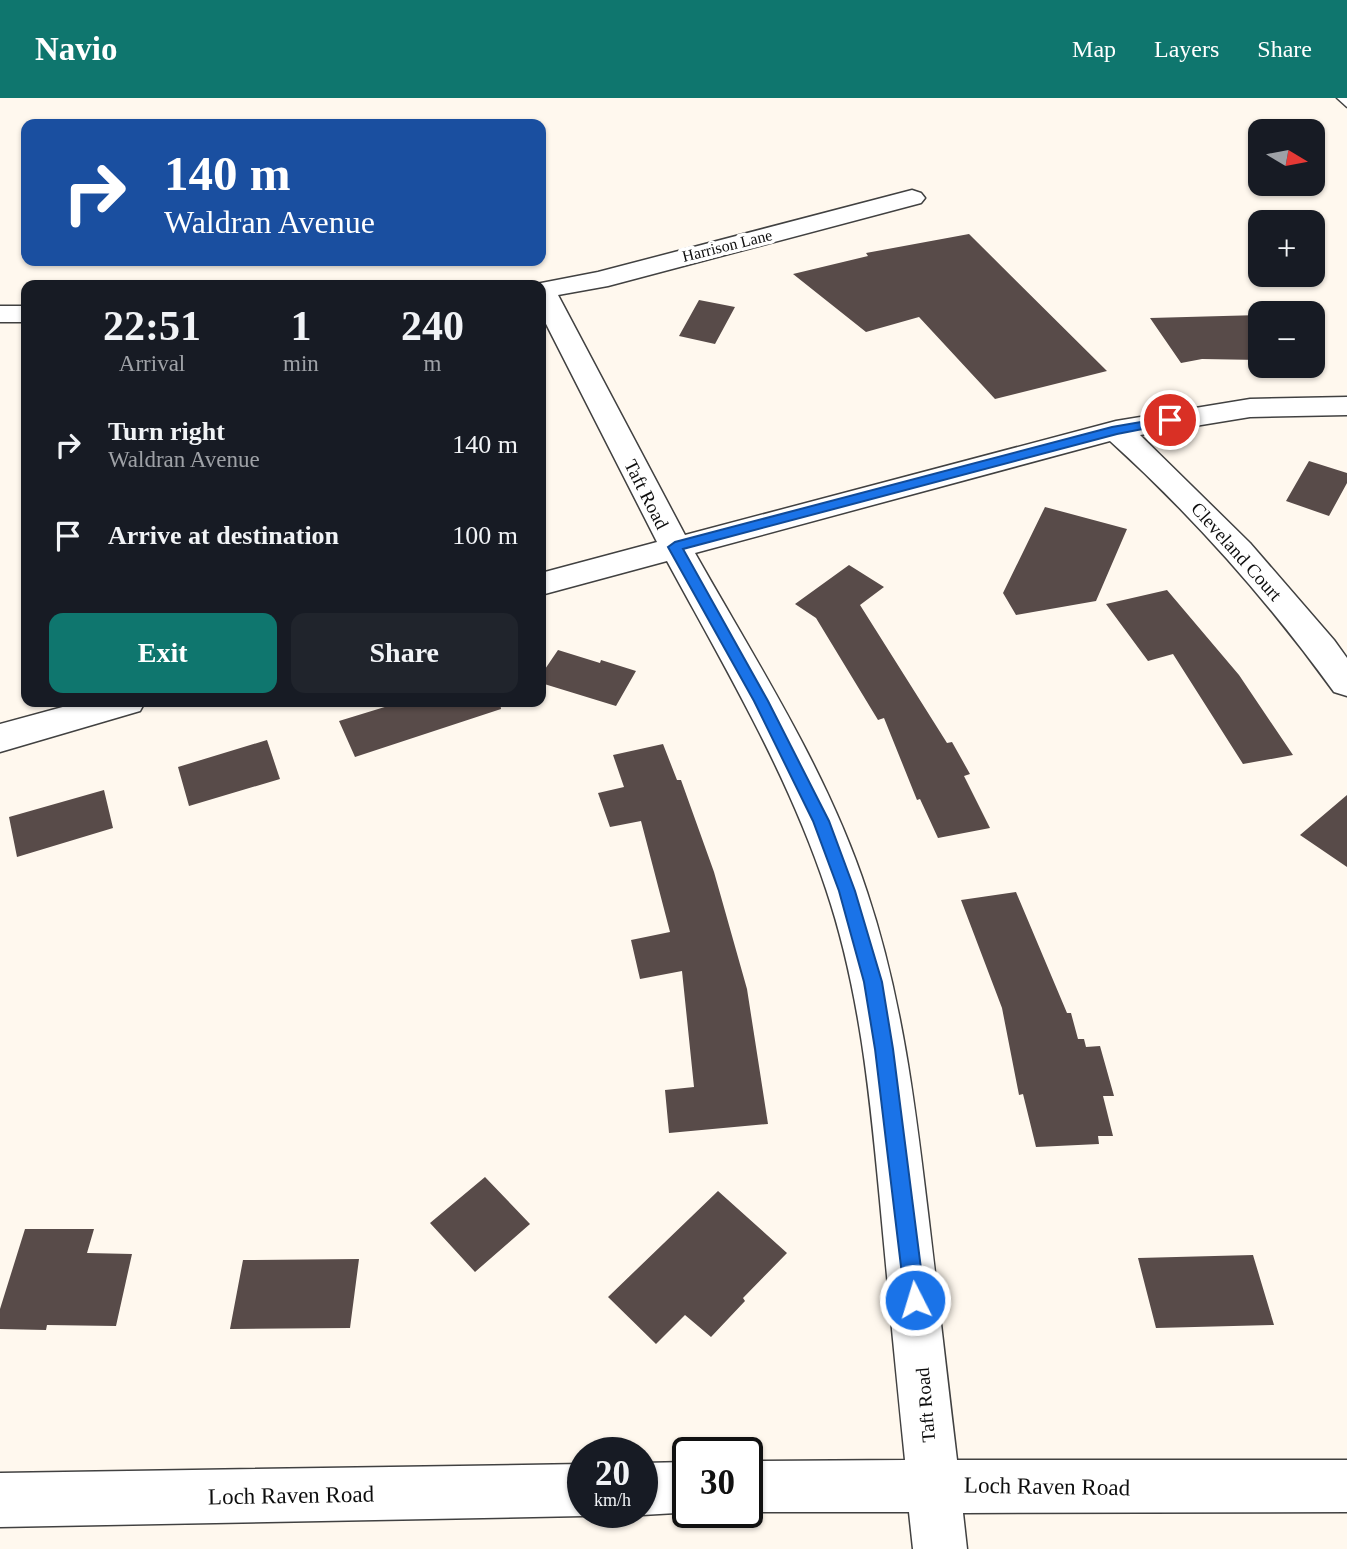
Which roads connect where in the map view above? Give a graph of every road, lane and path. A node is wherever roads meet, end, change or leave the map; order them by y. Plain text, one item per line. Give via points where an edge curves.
1 (1343, 98) edge
2 (1347, 103) edge
3 (912, 198) dead end
4 (546, 289) edge
5 (546, 300) edge
6 (0, 314) edge
7 (21, 314) edge
8 (1347, 406) edge
9 (1116, 430) junction
10 (675, 547) junction
11 (546, 583) edge
12 (1347, 683) edge
13 (109, 707) edge
14 (0, 738) edge
15 (932, 1484) junction
16 (1347, 1486) edge
17 (763, 1487) edge
18 (567, 1490) edge
19 (0, 1500) edge
20 (940, 1549) edge

1 - 2 lane
3 - 4 street, Harrison Lane via 599,280
5 - 10 street, Taft Road
6 - 7 street
8 - 9 street via 1250,408
9 - 10 street
9 - 12 street, Cleveland Court via 1201,509
10 - 11 street
10 - 15 street, Taft Road via 821,821 873,982 909,1234
13 - 14 street
15 - 16 street, Loch Raven Road
15 - 17 street, Loch Raven Road
15 - 20 street, Taft Road
18 - 19 street, Loch Raven Road

